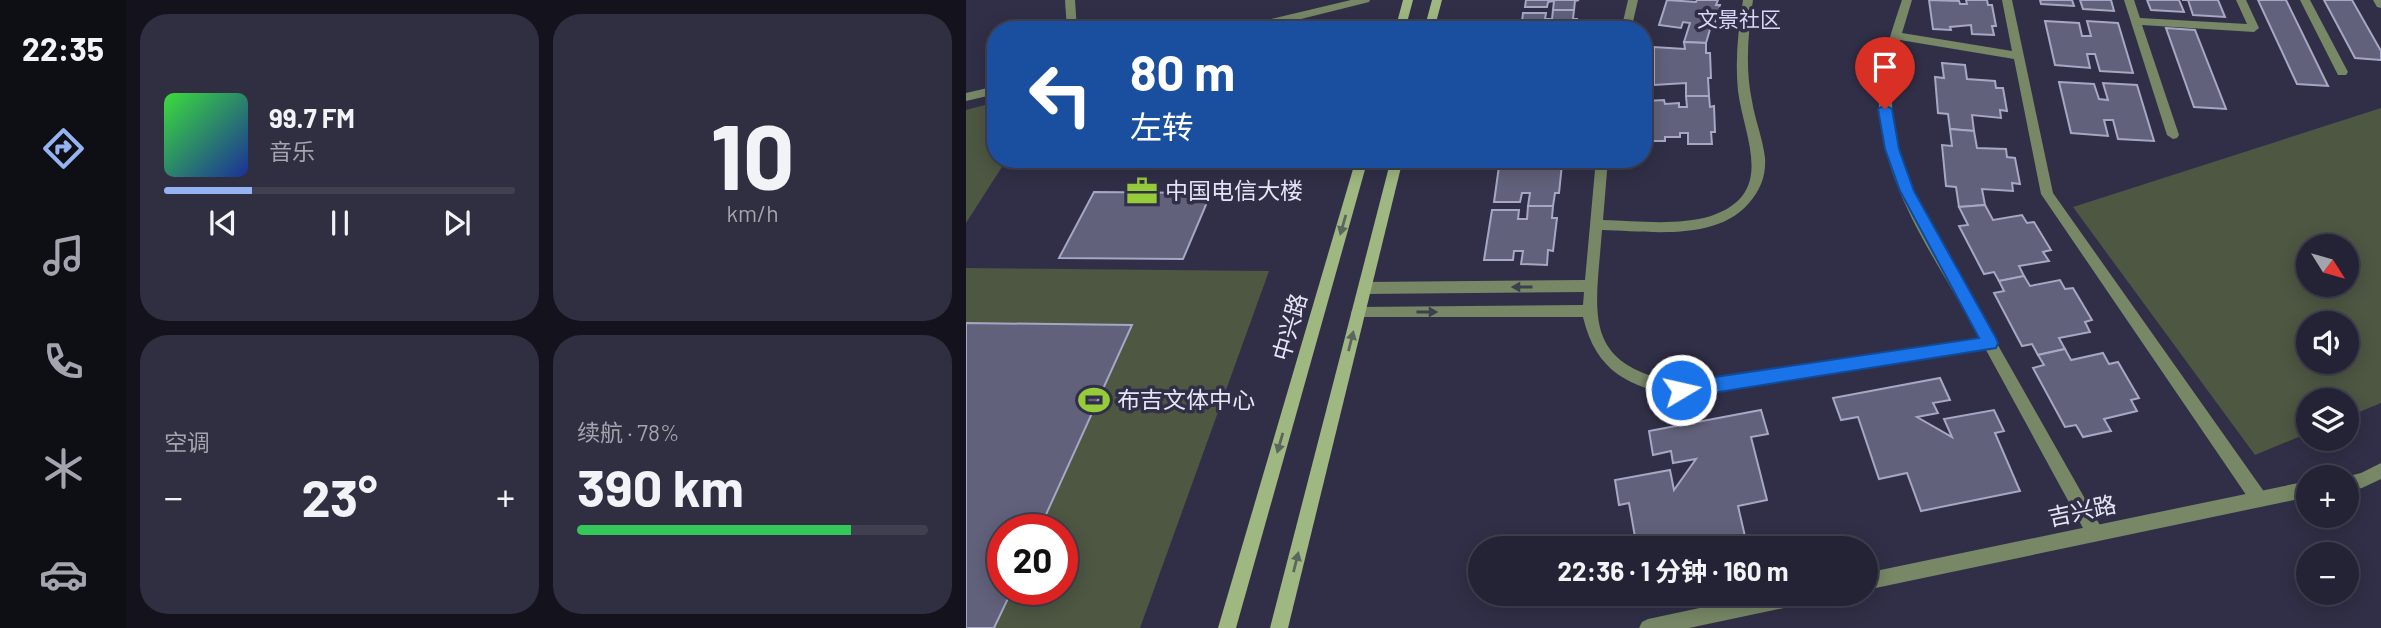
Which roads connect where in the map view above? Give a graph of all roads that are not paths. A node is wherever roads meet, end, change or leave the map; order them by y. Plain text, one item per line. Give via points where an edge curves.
1 (1070, 0) edge
2 (1365, 0) edge
3 (1408, 0) edge
4 (1437, 0) edge
5 (1633, 0) edge
6 (1748, 0) edge
7 (1907, 0) edge
8 (2007, 0) edge
9 (2129, 0) edge
10 (2241, 0) edge
11 (2305, 0) edge
12 (2378, 0) edge
13 (2381, 5) edge
14 (1071, 21) edge
15 (1279, 21) edge
16 (1402, 21) edge
17 (1431, 21) edge
18 (1628, 21) edge
19 (2136, 21) junction
20 (1896, 36) junction
21 (2019, 56) junction
22 (2342, 72) dead end
23 (987, 92) edge
24 (966, 97) edge
25 (2173, 135) dead end
26 (1359, 168) edge
27 (1395, 168) edge
28 (1601, 168) edge
29 (1596, 225) junction
30 (1591, 286) junction
31 (1364, 288) junction
32 (1589, 311) junction
33 (1358, 313) junction
34 (1990, 343) junction
35 (2381, 471) edge
36 (2359, 481) edge
37 (2296, 491) edge
38 (2259, 499) junction
39 (2095, 533) junction
40 (1878, 579) edge
41 (1751, 606) edge
42 (1227, 628) edge
43 (1279, 628) edge
44 (1648, 628) edge

1 - 14 street
2 - 15 street
3 - 16 main road
4 - 17 main road
5 - 18 street
6 - 29 street via 1742,39 1744,92 1761,170 1754,191 1737,208 1713,220
7 - 20 street
8 - 21 street
9 - 19 street
10 - 19 street via 2254,28
11 - 22 street
12 - 13 street
19 - 25 street
20 - 21 street
20 - 34 street via 1885,109 1896,163
21 - 38 street via 2047,194
23 - 24 street
26 -> 42 main road, 中兴路
27 - 31 main road
28 - 29 street
29 - 30 street
30 -> 31 street
30 - 32 street
31 - 33 main road
33 -> 32 street
32 - 34 street via 1593,335 1605,357 1625,374 1651,386 1681,390
43 -> 33 main road
34 - 39 street
35 - 36 street
37 - 38 street, 吉兴路
38 - 39 street, 吉兴路
39 - 40 street, 吉兴路
41 - 44 street

